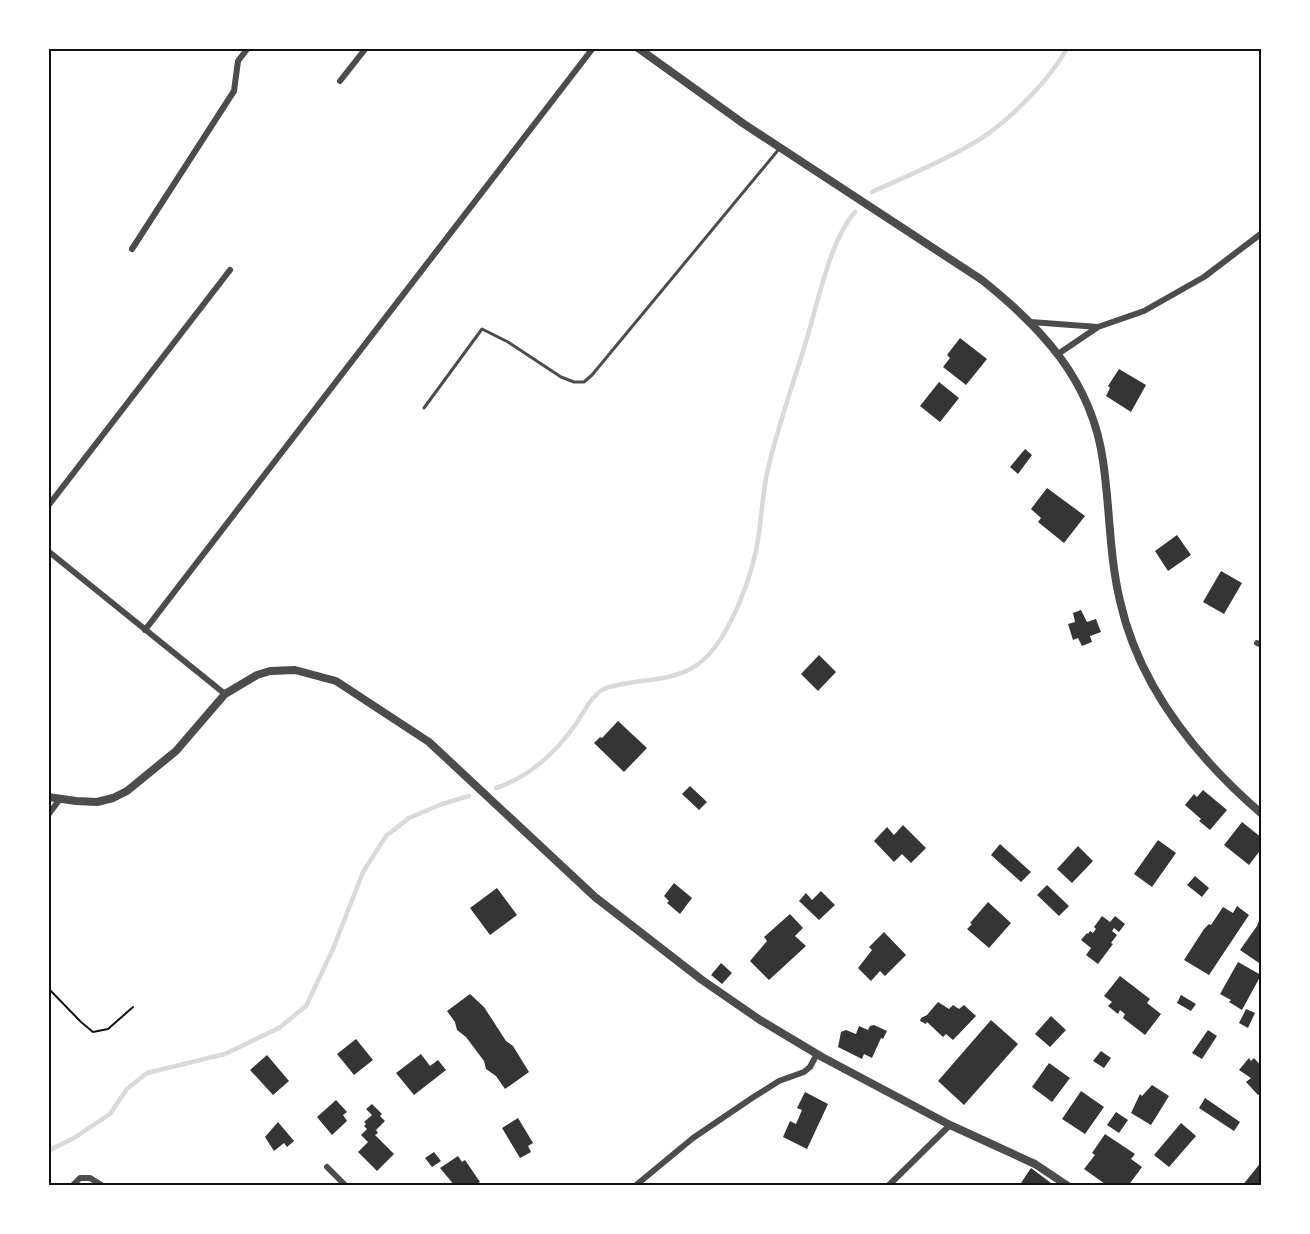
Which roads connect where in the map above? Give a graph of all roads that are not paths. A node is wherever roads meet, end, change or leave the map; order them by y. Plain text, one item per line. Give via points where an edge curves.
1 (248, 48) edge
2 (366, 48) edge
3 (593, 48) edge
4 (638, 48) edge
5 (340, 81) dead end
6 (780, 147) junction
7 (1262, 233) edge
8 (132, 249) dead end
9 (230, 270) dead end
10 (1031, 322) junction
11 (1098, 327) junction
12 (1058, 354) junction
13 (424, 408) dead end
14 (48, 506) edge
15 (48, 551) edge
16 (145, 630) junction
17 (225, 694) junction
18 (48, 796) edge
19 (60, 799) junction
20 (1262, 814) edge
21 (48, 815) edge
22 (817, 1054) junction
23 (950, 1125) junction
24 (327, 1167) dead end
25 (72, 1186) edge
26 (103, 1186) edge
27 (346, 1186) edge
28 (635, 1186) edge
29 (888, 1186) edge
30 (1068, 1186) edge

1 - 8 street via 238,61 234,91
2 - 5 street
3 - 16 street
4 - 6 street
6 - 10 street via 982,280
6 - 13 lane via 584,382 561,377 482,329
7 - 11 street via 1204,277 1144,311
9 - 14 street
10 - 11 street
10 - 12 street
11 - 12 street
12 - 20 street via 1082,392 1103,458 1115,573 1131,639 1176,723
15 - 16 street
16 - 17 street
17 - 19 street via 176,750 127,791 97,802
17 - 22 street via 270,671 295,670 336,681 429,742 595,897 667,953 760,1020
18 - 19 street
19 - 21 street
22 - 23 street
22 - 28 street via 810,1067 779,1081 693,1138
23 - 29 street
23 - 30 street via 1035,1164
24 - 27 street
25 - 26 street via 80,1178 90,1178

